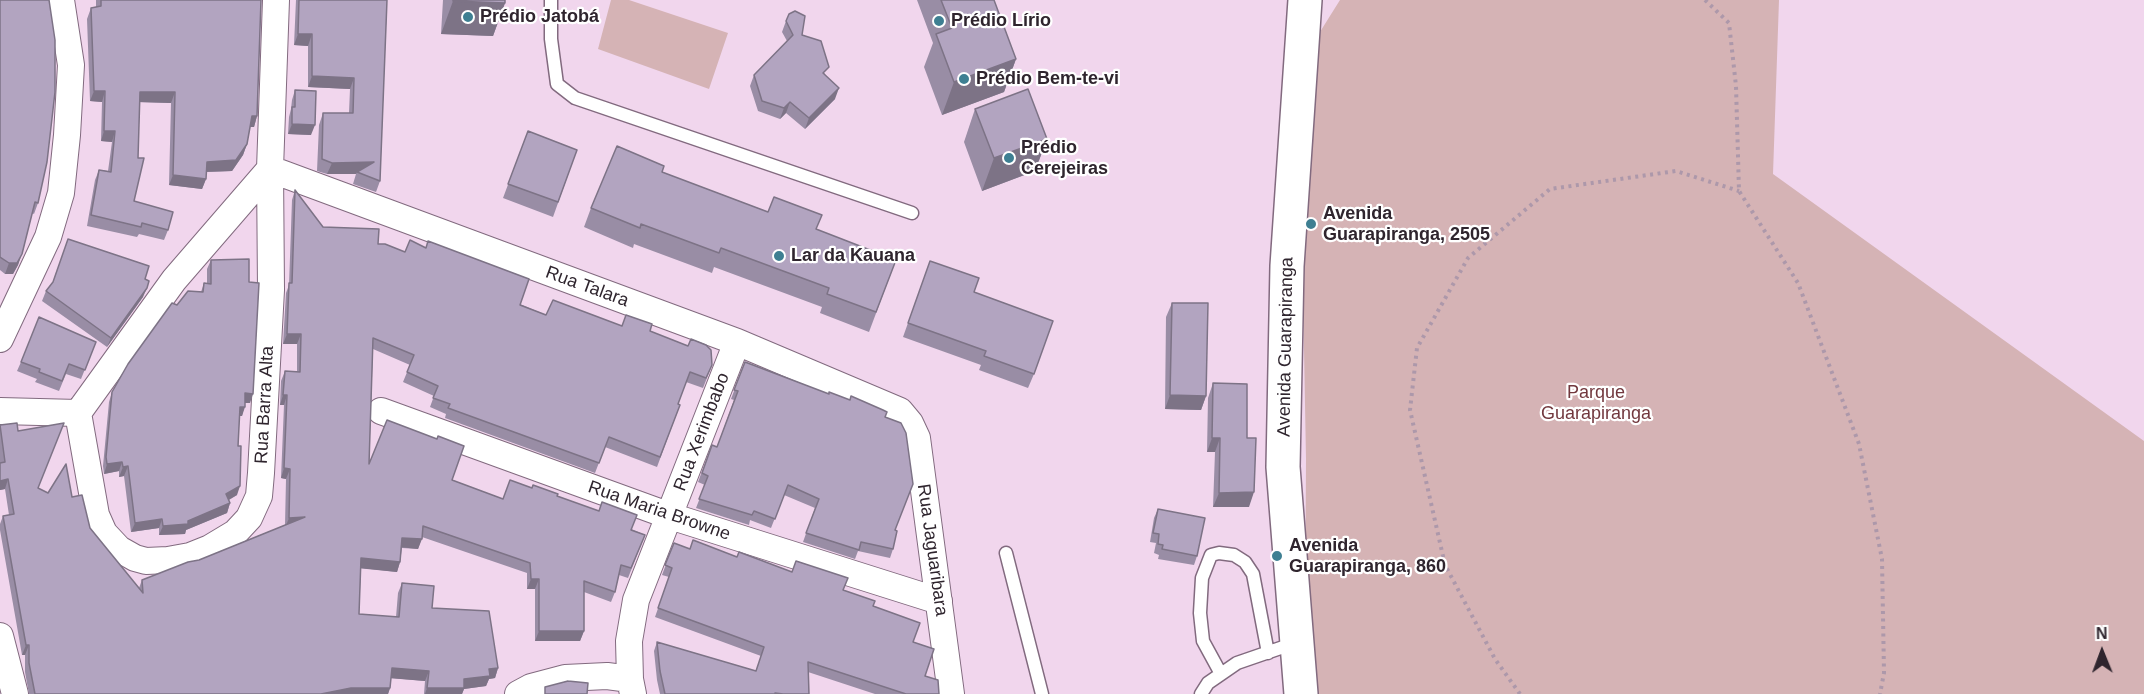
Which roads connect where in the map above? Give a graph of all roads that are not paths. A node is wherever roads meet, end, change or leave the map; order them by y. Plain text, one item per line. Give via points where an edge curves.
1 (61, 0) edge
2 (276, 0) edge
3 (551, 0) edge
4 (1306, 2) edge
5 (270, 169) junction
6 (912, 213) dead end
7 (0, 339) edge
8 (737, 342) junction
9 (0, 411) edge
10 (381, 411) dead end
11 (900, 411) joint
12 (78, 413) junction
13 (670, 516) junction
14 (1006, 554) dead end
15 (939, 601) junction
16 (0, 636) edge
17 (1282, 648) junction
18 (1221, 674) junction
19 (632, 686) edge
20 (15, 694) edge
21 (518, 694) edge
22 (951, 694) edge
23 (1042, 694) edge
24 (1202, 694) edge
25 (1302, 694) edge

1 - 7 street via 70,65 61,193 48,237
2 - 5 street, Rua Barra Alta
3 - 6 lane via 557,84 575,98
4 - 17 main road, Avenida Guarapiranga via 1286,275
5 - 8 street, Rua Talara
5 - 12 street via 174,280
5 - 12 street, Rua Barra Alta via 271,290 261,473 259,496 249,518 235,533 190,556 146,561 118,549 104,533 96,515
8 - 11 street, Rua Talara
8 - 13 street, Rua Xerimbabo
9 - 12 street
10 - 13 street, Rua Maria Browne
11 - 15 street, Rua Jaguaribara via 917,438
13 - 15 street, Rua Maria Browne
13 - 19 street, Rua Xerimbabo via 636,600 629,641
14 - 23 lane
15 - 22 street, Rua Jaguaribara
16 - 20 street
17 - 18 lane via 1237,663
17 - 18 lane via 1245,562 1234,555 1211,555 1202,578 1200,613 1203,641
17 - 25 main road, Avenida Guarapiranga
18 - 24 lane via 1208,683
19 - 21 street via 607,676 565,678

